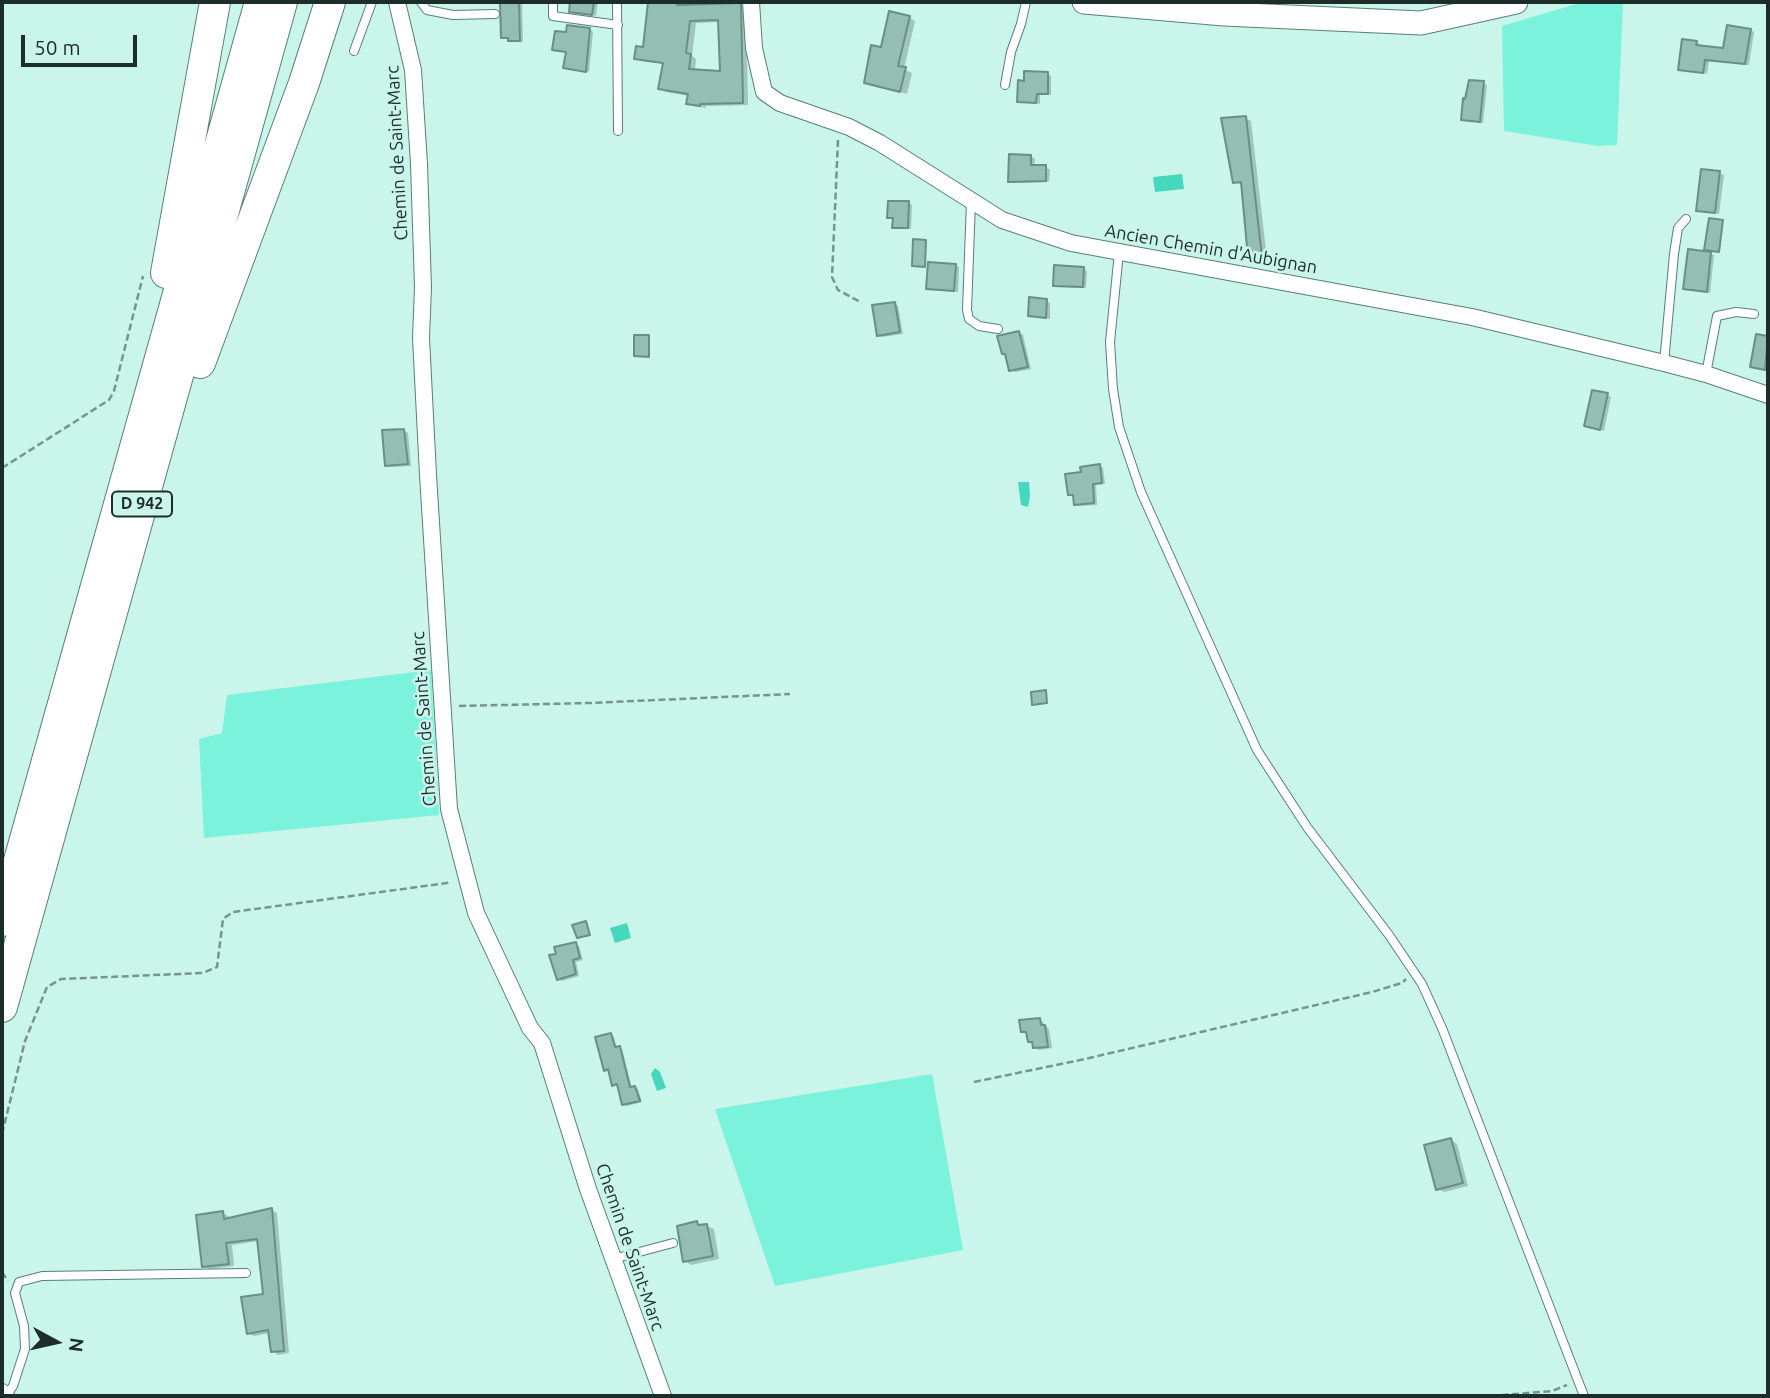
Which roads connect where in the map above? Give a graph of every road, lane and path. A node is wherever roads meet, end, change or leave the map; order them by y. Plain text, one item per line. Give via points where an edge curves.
1 (215, 2) edge
2 (260, 2) edge
3 (282, 2) edge
4 (330, 2) edge
5 (372, 2) edge
6 (397, 2) edge
7 (421, 2) edge
8 (553, 2) edge
9 (617, 2) edge
10 (751, 2) edge
11 (1026, 2) edge
12 (1084, 2) edge
13 (1516, 2) edge
14 (495, 14) dead end
15 (618, 25) junction
16 (354, 51) dead end
17 (1005, 85) dead end
18 (838, 123) junction
19 (618, 131) dead end
20 (971, 201) junction
21 (1686, 219) dead end
22 (1119, 252) junction
23 (144, 274) dead end
24 (862, 303) dead end
25 (1754, 314) dead end
26 (998, 329) dead end
27 (1664, 363) junction
28 (1706, 374) junction
29 (1768, 395) edge
30 (2, 468) edge
31 (122, 535) junction
32 (790, 694) dead end
33 (442, 706) junction
34 (466, 872) junction
35 (2, 921) edge
36 (1414, 973) junction
37 (2, 1007) edge
38 (974, 1082) dead end
39 (2, 1134) edge
40 (673, 1243) dead end
41 (613, 1259) junction
42 (246, 1273) dead end
43 (1574, 1374) junction
44 (2, 1392) edge
45 (6, 1396) edge
46 (663, 1396) edge
47 (1491, 1396) edge
48 (1584, 1396) edge

1 - 31 highway, D 942
2 - 31 highway, D 942
3 - 31 highway, D 942
4 - 31 highway, D 942 via 163,461
5 - 16 lane
6 - 33 street, Chemin de Saint-Marc via 414,70 422,352
7 - 14 lane via 428,10 453,15
8 - 15 lane via 554,16
9 - 15 lane
10 - 18 street, Ancien Chemin d'Aubignan via 754,48 764,92 780,103
11 - 17 lane
12 - 13 street via 1421,23
15 - 19 lane
18 - 20 street, Ancien Chemin d'Aubignan via 880,143
18 - 24 path via 832,277 838,290
20 - 22 street, Ancien Chemin d'Aubignan via 1013,224 1071,243
20 - 26 lane via 967,310 969,319 979,326
21 - 27 lane via 1678,228 1674,254
22 - 27 street, Ancien Chemin d'Aubignan via 1472,317
22 - 36 lane via 1110,342 1113,389 1122,440 1141,492 1257,750
23 - 30 path via 108,400
25 - 28 lane via 1717,316
27 - 28 street, Ancien Chemin d'Aubignan
28 - 29 street, Ancien Chemin d'Aubignan
31 - 35 highway, D 942
31 - 37 highway, D 942
32 - 33 path
33 - 34 street, Chemin de Saint-Marc via 449,809
34 - 39 path via 447,883 233,912 223,919 217,967 203,973 61,979 47,987 25,1041
34 - 41 street, Chemin de Saint-Marc via 476,913 530,1028 542,1043
36 - 38 path via 1402,983 1372,992
36 - 43 lane via 1442,1028
40 - 41 lane
41 - 46 street, Chemin de Saint-Marc
42 - 45 lane via 42,1276 19,1282 15,1293 25,1349
43 - 47 path via 1565,1388
43 - 48 lane
44 - 45 street

